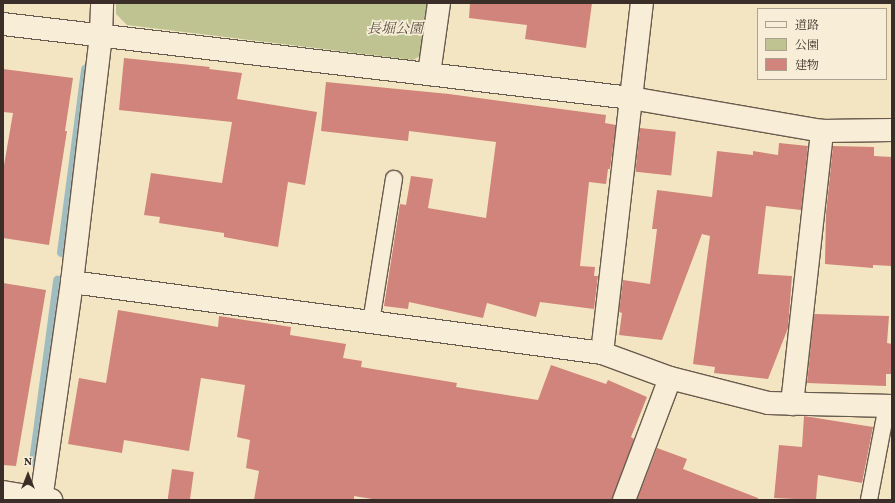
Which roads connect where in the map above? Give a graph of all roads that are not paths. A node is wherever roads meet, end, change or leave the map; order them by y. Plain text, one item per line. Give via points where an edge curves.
1 (102, 3) edge
2 (439, 3) edge
3 (642, 3) edge
4 (3, 24) edge
5 (101, 35) junction
6 (430, 74) junction
7 (631, 98) junction
8 (892, 130) edge
9 (822, 131) junction
10 (394, 179) dead end
11 (72, 282) junction
12 (371, 322) junction
13 (602, 353) junction
14 (670, 378) junction
15 (792, 404) junction
16 (889, 406) edge
17 (3, 492) edge
18 (45, 499) edge
19 (624, 500) edge
20 (869, 500) edge

1 - 5 street
2 - 6 street
3 - 7 street
4 - 5 street
5 - 6 street
5 - 11 street
6 - 7 street
7 - 9 street
7 - 13 street
8 - 9 street
9 - 15 street
10 - 12 lane
11 - 12 street
11 - 18 street
12 - 13 street
13 - 14 street
14 - 15 street via 768,403
14 - 19 street
15 - 16 street
16 - 20 lane
17 - 18 street

